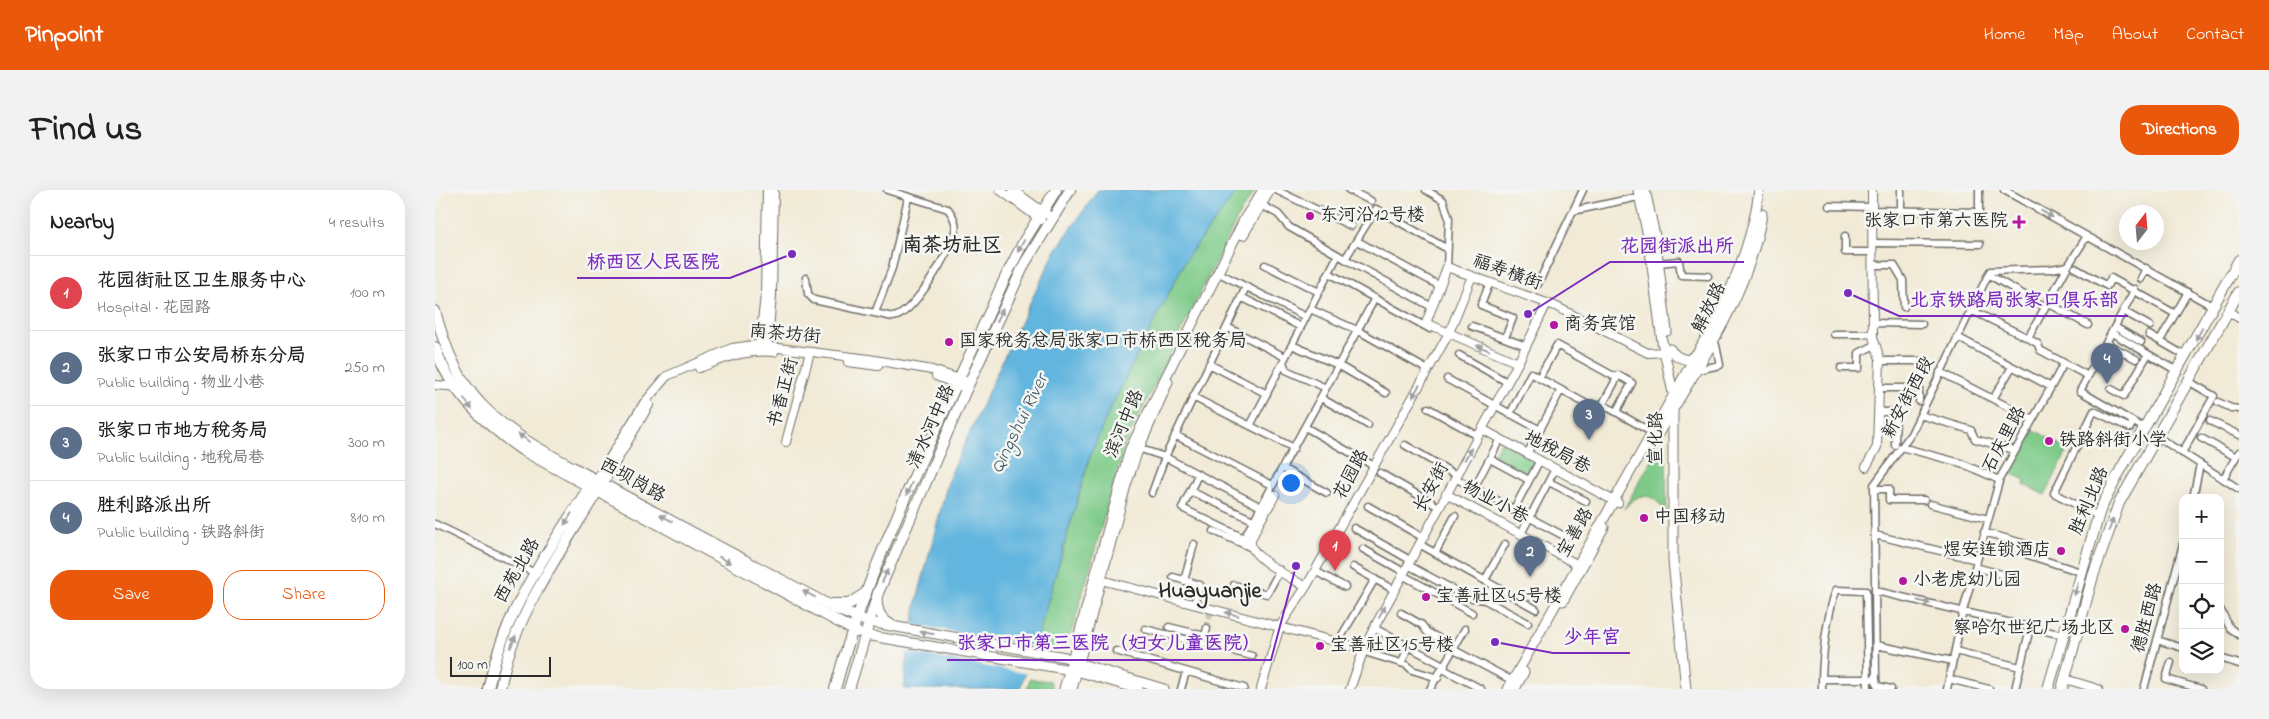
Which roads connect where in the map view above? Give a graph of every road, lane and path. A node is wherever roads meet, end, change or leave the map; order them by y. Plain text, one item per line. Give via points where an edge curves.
1 (767, 190) edge
2 (774, 190) edge
3 (887, 190) edge
4 (1000, 190) edge
5 (1013, 190) edge
6 (1056, 190) edge
7 (1071, 190) edge
8 (1263, 190) edge
9 (1270, 190) edge
10 (1276, 190) edge
11 (1349, 190) edge
12 (1426, 190) edge
13 (1583, 190) edge
14 (1759, 190) edge
15 (1765, 190) edge
16 (1872, 190) edge
17 (1901, 190) edge
18 (1979, 190) edge
19 (2004, 190) edge
20 (1642, 193) edge
21 (908, 198) junction
22 (1371, 201) dead end
23 (1257, 203) junction
24 (1829, 206) dead end
25 (1872, 208) junction
26 (1901, 210) junction
27 (1573, 211) junction
28 (1040, 215) junction
29 (1050, 222) junction
30 (1351, 226) dead end
31 (1845, 236) dead end
32 (2087, 236) junction
33 (1357, 241) junction
34 (1872, 243) junction
35 (1980, 244) dead end
36 (1444, 247) dead end
37 (1653, 252) junction
38 (1873, 252) junction
39 (1338, 255) junction
40 (1345, 259) junction
41 (2239, 260) edge
42 (1658, 263) junction
43 (1265, 265) dead end
44 (1873, 265) junction
45 (1447, 267) junction
46 (2072, 267) junction
47 (2146, 268) junction
48 (1329, 273) junction
49 (1220, 274) junction
50 (1989, 274) junction
51 (1472, 276) junction
52 (1708, 276) dead end
53 (807, 278) dead end
54 (2141, 279) dead end
55 (1491, 282) junction
56 (1538, 284) dead end
57 (1440, 286) junction
58 (1246, 287) junction
59 (2134, 290) junction
60 (1319, 292) junction
61 (2188, 292) junction
62 (2239, 292) edge
63 (1241, 297) junction
64 (1375, 298) junction
65 (1547, 303) junction
66 (2045, 304) junction
67 (1432, 307) junction
68 (1903, 307) dead end
69 (2214, 307) junction
70 (1310, 309) junction
71 (1971, 310) junction
72 (435, 311) edge
73 (2123, 311) junction
74 (2228, 311) junction
75 (2172, 312) dead end
76 (875, 313) junction
77 (1306, 317) junction
78 (2239, 318) edge
79 (1873, 323) junction
80 (1922, 324) dead end
81 (2089, 325) dead end
82 (1428, 326) junction
83 (1472, 326) dead end
84 (2150, 326) dead end
85 (1227, 327) junction
86 (1301, 327) junction
87 (1357, 330) junction
88 (2113, 330) junction
89 (1449, 334) junction
90 (1834, 334) dead end
91 (1873, 334) junction
92 (2149, 335) dead end
93 (1957, 337) junction
94 (1505, 338) junction
95 (2028, 338) junction
96 (2160, 341) junction
97 (2141, 342) dead end
98 (2106, 343) junction
99 (1292, 345) junction
100 (1716, 345) dead end
101 (1875, 345) junction
102 (1526, 346) junction
103 (435, 347) edge
104 (763, 349) junction
105 (1667, 351) junction
106 (810, 354) junction
107 (2148, 354) junction
108 (1459, 355) dead end
109 (1700, 355) junction
110 (2186, 356) junction
111 (1285, 357) junction
112 (2136, 360) dead end
113 (1880, 361) junction
114 (1925, 361) dead end
115 (1518, 363) junction
116 (2064, 363) junction
117 (1209, 364) junction
118 (1283, 365) junction
119 (1720, 365) junction
120 (1338, 366) junction
121 (2012, 367) junction
122 (1841, 368) dead end
123 (1701, 369) dead end
124 (1428, 370) junction
125 (2177, 371) junction
126 (1941, 372) junction
127 (2088, 376) junction
128 (1539, 378) junction
129 (1617, 378) junction
130 (1447, 379) dead end
131 (958, 381) junction
132 (2188, 381) junction
133 (1507, 382) junction
134 (435, 385) edge
135 (460, 385) junction
136 (968, 386) junction
137 (2051, 387) junction
138 (1326, 388) junction
139 (1879, 388) junction
140 (2111, 389) dead end
141 (1561, 390) junction
142 (1386, 393) dead end
143 (1267, 394) junction
144 (1676, 395) junction
145 (1193, 397) junction
146 (1321, 398) junction
147 (1993, 399) junction
148 (1919, 401) dead end
149 (2217, 402) dead end
150 (1603, 404) junction
151 (1495, 406) junction
152 (1428, 408) dead end
153 (2239, 409) edge
154 (1616, 412) junction
155 (1878, 412) junction
156 (1510, 414) junction
157 (1920, 415) junction
158 (2032, 419) junction
159 (2210, 421) dead end
160 (2133, 422) junction
161 (1368, 425) dead end
162 (1250, 426) junction
163 (1305, 427) junction
164 (2144, 428) junction
165 (1540, 430) junction
166 (1480, 433) junction
167 (1654, 434) junction
168 (1175, 435) junction
169 (2239, 435) edge
170 (2157, 436) junction
171 (2201, 438) dead end
172 (1501, 439) junction
173 (786, 442) dead end
174 (1674, 442) junction
175 (1405, 445) dead end
176 (1898, 446) junction
177 (1135, 448) junction
178 (1294, 448) junction
179 (2014, 450) junction
180 (2182, 453) junction
181 (1527, 454) junction
182 (1165, 457) junction
183 (2237, 458) edge
184 (1490, 459) junction
185 (1540, 460) junction
186 (2200, 464) junction
187 (1866, 467) dead end
188 (1282, 468) junction
189 (1377, 469) junction
190 (1555, 469) junction
191 (1199, 474) junction
192 (1456, 477) junction
193 (2223, 479) junction
194 (1529, 480) junction
195 (1999, 480) junction
196 (1549, 482) junction
197 (596, 485) junction
198 (1272, 485) junction
199 (1473, 488) junction
200 (1874, 489) junction
201 (2239, 489) edge
202 (1190, 491) junction
203 (1152, 493) dead end
204 (1327, 493) dead end
205 (1446, 494) junction
206 (2194, 494) edge
207 (1275, 495) dead end
208 (1924, 500) dead end
209 (1615, 501) junction
210 (1586, 502) dead end
211 (1930, 504) dead end
212 (1368, 506) dead end
213 (1261, 507) junction
214 (1439, 507) junction
215 (1514, 509) junction
216 (1455, 516) dead end
217 (2098, 516) junction
218 (1530, 518) junction
219 (1988, 519) junction
220 (1253, 520) junction
221 (435, 524) edge
222 (1354, 528) dead end
223 (1214, 531) dead end
224 (1984, 532) junction
225 (1521, 534) junction
226 (1875, 534) junction
227 (1566, 537) dead end
228 (1421, 541) junction
229 (1249, 543) junction
230 (1194, 544) dead end
231 (1505, 544) dead end
232 (1363, 550) dead end
233 (1435, 553) junction
234 (1976, 564) junction
235 (1579, 565) junction
236 (2179, 566) edge
237 (1353, 567) dead end
238 (1407, 568) junction
239 (1279, 570) junction
240 (1315, 570) junction
241 (535, 572) junction
242 (2081, 572) junction
243 (2005, 575) dead end
244 (1173, 577) dead end
245 (546, 578) junction
246 (1096, 579) junction
247 (1375, 579) junction
248 (1185, 580) junction
249 (1485, 580) junction
250 (1441, 583) junction
251 (1234, 585) dead end
252 (1306, 587) junction
253 (1345, 587) dead end
254 (1394, 590) junction
255 (1876, 591) junction
256 (865, 593) junction
257 (1435, 593) junction
258 (877, 596) junction
259 (826, 603) junction
260 (1194, 604) junction
261 (1536, 609) dead end
262 (1963, 611) junction
263 (1401, 613) dead end
264 (1472, 613) dead end
265 (2224, 617) edge
266 (834, 619) junction
267 (1528, 623) dead end
268 (860, 626) junction
269 (1280, 626) junction
270 (1169, 627) dead end
271 (901, 628) junction
272 (1207, 628) tunnel mouth
273 (1374, 628) junction
274 (2030, 628) junction
275 (1145, 629) dead end
276 (1465, 629) dead end
277 (2063, 635) junction
278 (2239, 635) edge
279 (1205, 636) junction
280 (880, 638) junction
281 (2157, 640) junction
282 (1338, 642) junction
283 (1203, 644) junction
284 (1876, 645) junction
285 (1408, 646) junction
286 (846, 647) junction
287 (2179, 647) edge
288 (1455, 649) junction
289 (859, 651) junction
290 (1366, 651) junction
291 (1955, 651) junction
292 (1116, 652) dead end
293 (1252, 656) dead end
294 (2224, 659) edge
295 (1953, 661) junction
296 (2171, 662) dead end
297 (1402, 663) junction
298 (2239, 664) edge
299 (1073, 666) junction
300 (1444, 667) junction
301 (2020, 667) junction
302 (1186, 672) junction
303 (1437, 678) junction
304 (1822, 679) junction
305 (1868, 679) junction
306 (1949, 679) junction
307 (1876, 683) junction
308 (2064, 684) edge
309 (1513, 686) edge
310 (1244, 688) edge
311 (488, 689) edge
312 (500, 689) edge
313 (835, 689) edge
314 (849, 689) edge
315 (1064, 689) edge
316 (1072, 689) edge
317 (1138, 689) edge
318 (1164, 689) edge
319 (1181, 689) edge
320 (1261, 689) edge
321 (1350, 689) edge
322 (1430, 689) edge
323 (1481, 689) edge
324 (1686, 689) edge
325 (1692, 689) edge
326 (1822, 689) edge
327 (1868, 689) edge
328 (1891, 689) edge
329 (1947, 689) edge
330 (1989, 689) edge
331 (2015, 689) edge
332 (2048, 689) edge
333 (2098, 689) edge
334 (2144, 689) edge
335 (2201, 689) edge

1 - 104 street
2 - 104 street via 772,296
3 - 21 street
4 - 28 street
5 - 28 street
6 - 28 main road, 清水河中路
7 - 29 main road, 清水河中路
8 - 23 main road, 滨河中路
9 - 23 main road, 滨河中路
10 - 30 street
11 - 22 street
12 - 45 street via 1443,200 1449,218
13 - 27 street
14 - 109 main road, 解放路 via 1755,221 1746,251
15 - 109 main road, 解放路 via 1754,248 1728,315
16 - 25 street
17 - 26 street
18 - 26 street via 1979,212
19 -> 32 street
20 - 27 street
20 - 37 main road, 宣化路
21 - 76 street via 892,268
21 - 76 street via 948,209 955,234 930,280 901,315 893,317
23 - 39 street via 1278,214 1289,227
23 - 49 main road, 滨河中路
24 - 25 street
25 - 26 street
25 - 34 street
27 - 56 street
28 - 29 street
28 -> 131 main road, 清水河中路 via 1005,278
136 -> 29 main road, 清水河中路 via 1025,263
31 - 38 street via 1845,252
32 - 46 street
32 - 47 street
33 - 36 street via 1376,209
33 - 40 street
33 - 57 street
34 - 35 street
34 - 38 street
37 - 42 main road, 宣化路
37 - 105 main road, 宣化路
38 - 44 street
39 - 40 street
39 - 48 street
40 - 67 street
41 - 69 main road, 胜利北路
42 - 52 street via 1679,261 1681,275
42 - 105 main road, 宣化路
43 - 60 street
44 - 68 street via 1894,265 1903,280
44 - 79 street
45 - 51 street, 福寿横街
45 - 57 street, 福寿横街
46 - 50 street via 1991,271
46 - 59 street via 2107,286 2111,278
46 - 66 street
47 - 54 street
47 - 61 street
48 - 60 street
48 - 64 street
49 - 58 street
49 - 177 main road, 滨河中路
50 - 66 street
50 - 71 street, 新安街西段
51 - 55 street, 福寿横街
51 - 89 street, 花园路
53 - 76 street via 808,294 814,300
55 - 65 street, 福寿横街
55 - 94 street via 1481,305 1513,318
57 - 67 street, 福寿横街
58 - 63 street
58 - 77 street
59 - 73 street
59 - 75 street
60 - 70 street
61 - 69 street
61 - 96 street
62 - 74 main road, 胜利北路
63 - 85 street
63 - 86 street
64 - 82 street
64 - 87 street
65 - 102 street, 长安街
65 - 105 street, 福寿横街 via 1648,353
66 - 81 street
66 - 95 street
67 - 82 street, 福寿横街
69 -> 110 main road, 胜利北路
70 - 77 street
70 - 87 street
71 - 93 street, 新安街西段
71 - 95 street
72 - 135 main road, 西坝岗路
73 - 84 street
73 - 88 street
74 - 78 street
74 - 132 main road, 胜利北路
77 - 86 street
79 - 80 street
79 - 91 street
82 - 89 street
83 - 94 street
85 - 111 street
85 - 117 street
86 - 99 street
87 - 120 street
87 - 124 street
88 - 97 street
88 - 98 street
88 - 107 street
115 -> 89 street
89 - 124 street, 花园路
90 - 91 street
91 - 101 street
92 - 96 street
93 - 121 street
93 - 126 street, 新安街西段
94 - 102 street
95 - 116 street via 2038,344 2040,350
96 - 110 street
98 - 112 street
98 - 127 street
99 - 111 street
99 - 120 street
100 - 119 street
101 - 113 street
101 - 122 street via 1859,353 1859,368
102 - 115 street, 长安街
103 - 135 main road, 西坝岗路 via 438,357
104 - 106 street, 南茶坊街
104 - 197 street, 南茶坊街 via 742,352 669,381 659,390
105 - 109 main road via 1688,360
105 - 144 main road, 宣化路
106 - 131 street, 南茶坊街 via 869,359 931,370
106 - 173 street, 书香正街
107 - 125 street
107 - 140 street via 2124,396
108 - 133 street
109 - 119 street
109 - 144 main road, 解放路
110 - 125 main road, 胜利北路
111 - 118 street
113 - 114 street
113 - 139 street
115 - 133 street, 长安街
116 - 127 street
116 - 137 street, 石庆里路
117 - 143 street
117 - 145 street
118 - 138 street via 1285,370
118 - 143 street
119 - 123 street
120 - 138 street
120 - 142 street
121 - 137 street
121 - 147 street
124 -> 189 street, 花园路
125 - 164 main road, 胜利北路
126 - 147 street
126 - 157 street, 新安街西段
127 - 160 street via 2080,391
128 - 129 street via 1557,345
128 - 141 street
128 - 156 street via 1531,373
129 - 150 street
129 - 154 street via 1618,375 1632,383
130 - 151 street
131 - 136 street, 南茶坊街
131 -> 256 main road, 清水河中路
132 - 170 main road, 胜利北路
132 - 180 street via 2214,396
133 - 151 street, 长安街
134 - 135 street
135 - 197 main road, 西坝岗路 via 504,424
258 -> 136 main road, 清水河中路
137 - 158 street, 石庆里路
138 - 146 street
139 - 148 street via 1919,388
139 - 155 street
141 - 150 street via 1599,411
141 - 165 street
143 - 162 street
144 - 167 main road, 宝善路
144 - 174 main road, 宣化路
144 - 325 main road, 宣化路 via 1678,560
145 - 162 street
145 - 168 street
146 - 161 street
146 - 163 street
147 - 158 street
149 - 153 street
150 - 154 street
151 - 156 street
151 - 166 street, 长安街
152 - 166 street
154 - 167 street
155 - 176 street via 1896,412
155 - 187 street via 1877,447
156 - 165 street
157 - 176 street, 新安街西段 via 1911,434
157 - 179 street via 1971,430 1975,439
158 - 179 street, 石庆里路
159 - 169 street
160 - 164 street
160 - 217 street via 2130,428 2094,411 2054,493
162 - 178 street
163 - 178 street
163 - 189 street
164 - 217 main road, 胜利北路
165 - 181 street
166 - 172 street, 地税局巷
192 -> 166 street, 长安街
167 - 174 main road via 1668,432
167 - 209 main road, 宝善路
168 - 182 street
168 - 198 street
170 - 180 street
308 -> 170 main road, 胜利北路 via 2102,547 2119,504
171 - 183 street
172 - 181 street, 地税局巷
172 - 184 street
174 - 324 main road, 宣化路 via 1673,560
175 - 192 street
176 - 195 street via 1961,463
176 - 200 street, 新安街西段
177 - 182 street
177 - 246 main road, 滨河中路
178 - 188 street
179 - 195 street, 石庆里路
180 - 186 street
181 - 185 street, 地税局巷
182 - 191 street
182 - 203 street
183 - 193 street
184 - 194 street
184 - 199 street
185 - 190 street, 地税局巷
185 - 194 street
186 - 193 street
186 - 206 street
188 - 198 street
188 - 204 street
189 - 214 street
189 - 240 street, 花园路
190 - 196 street
190 - 209 street, 地税局巷
191 - 202 street
191 - 213 street
192 - 199 street
192 - 205 street, 长安街
193 - 201 street
194 - 215 street
195 - 219 street, 石庆里路
196 - 210 street
196 - 218 street
197 -> 241 main road, 西苑北路
197 - 245 main road, 西苑北路
259 -> 197 main road, 西坝岗路
197 -> 266 main road, 西坝岗路
198 - 213 street
199 - 215 street
200 - 208 street via 1889,489 1889,500
200 - 226 street
202 - 220 street
202 - 229 street via 1182,508
205 - 214 street, 长安街
205 - 225 street, 物业小巷
207 - 229 street
209 - 235 main road, 宝善路
211 - 219 street
212 - 228 street
213 - 220 street
214 - 228 street, 长安街
215 - 218 street
216 - 233 street
217 - 242 main road, 胜利北路
218 - 225 street
218 - 227 street
219 - 224 street, 石庆里路
220 - 229 street
221 - 241 street
222 - 238 street
223 - 229 street
224 - 234 street, 石庆里路
224 - 242 street via 2029,546 2028,554
225 - 235 street, 物业小巷
226 - 234 street
226 - 255 street
228 - 233 street
228 - 238 street, 长安街
229 - 239 street via 1257,556
230 - 248 street
231 - 249 street
232 - 238 street
233 - 249 street
234 - 243 street
234 - 262 street, 石庆里路
235 - 309 main road, 宝善路
236 - 281 street, 德胜西路
237 - 247 street
238 - 250 street
238 - 254 street, 长安街
238 - 257 street
239 - 251 street via 1267,594
239 - 252 street
240 - 252 street, 花园路
240 - 253 street
241 - 245 street
241 - 311 main road, 西苑北路 via 499,644
242 -> 277 main road, 胜利北路
244 - 248 street
312 -> 245 main road, 西苑北路 via 509,651
246 - 260 street
246 - 299 main road, 滨河中路
247 - 254 street
247 - 282 street
248 - 260 street via 1200,585
249 - 261 street
250 - 257 street
250 - 267 street via 1467,596 1485,600
252 - 269 street, 花园路
273 -> 254 street, 长安街
255 -> 262 street
255 - 284 street
256 - 259 main road via 849,604
256 - 268 main road, 清水河中路
257 - 264 street
258 - 268 main road, 清水河中路
258 - 271 main road via 882,618
259 - 268 main road, 西坝岗路
269 -> 260 street via 1211,611
262 - 274 street
262 - 291 street, 石庆里路
263 - 288 street
265 - 278 street via 2230,628
266 - 268 main road, 西坝岗路
266 - 286 main road via 846,635
268 - 271 main road
268 - 280 main road
268 - 286 main road, 清水河中路
268 - 289 main road, 清水河中路
269 - 282 street
269 - 320 street, 花园路
270 - 279 street
299 -> 271 main road via 1043,653
272 - 279 street
273 - 285 street
273 - 290 street, 长安街
274 - 277 street
274 - 301 street
275 - 283 street
276 - 288 street
277 - 332 main road, 胜利北路
279 - 283 street
280 - 289 main road via 868,642
280 - 299 main road via 1041,666
281 - 287 street
281 - 334 street, 德胜西路
282 - 290 street
283 - 293 street
284 - 295 street
284 - 307 street
285 - 297 street
285 - 300 street
286 - 313 main road, 清水河中路
288 - 300 street
288 - 309 street
289 - 314 main road, 清水河中路
290 - 297 street
290 - 321 street, 长安街
291 - 295 street, 石庆里路
291 - 301 street
292 - 302 street
294 - 298 street
295 - 306 street, 石庆里路
296 - 335 street via 2166,679
297 - 303 street
299 - 315 main road, 滨河中路
299 - 316 main road, 滨河中路
299 - 317 main road
299 - 318 main road
300 - 303 street
300 - 323 street
301 - 331 street
302 - 310 street
302 - 319 street
303 - 322 street
304 - 305 street
304 - 305 street via 1824,637 1836,590 1867,591
304 - 326 street
305 - 307 street
305 - 327 street
306 - 329 street, 石庆里路
306 - 330 street
307 - 328 street
308 - 333 street

